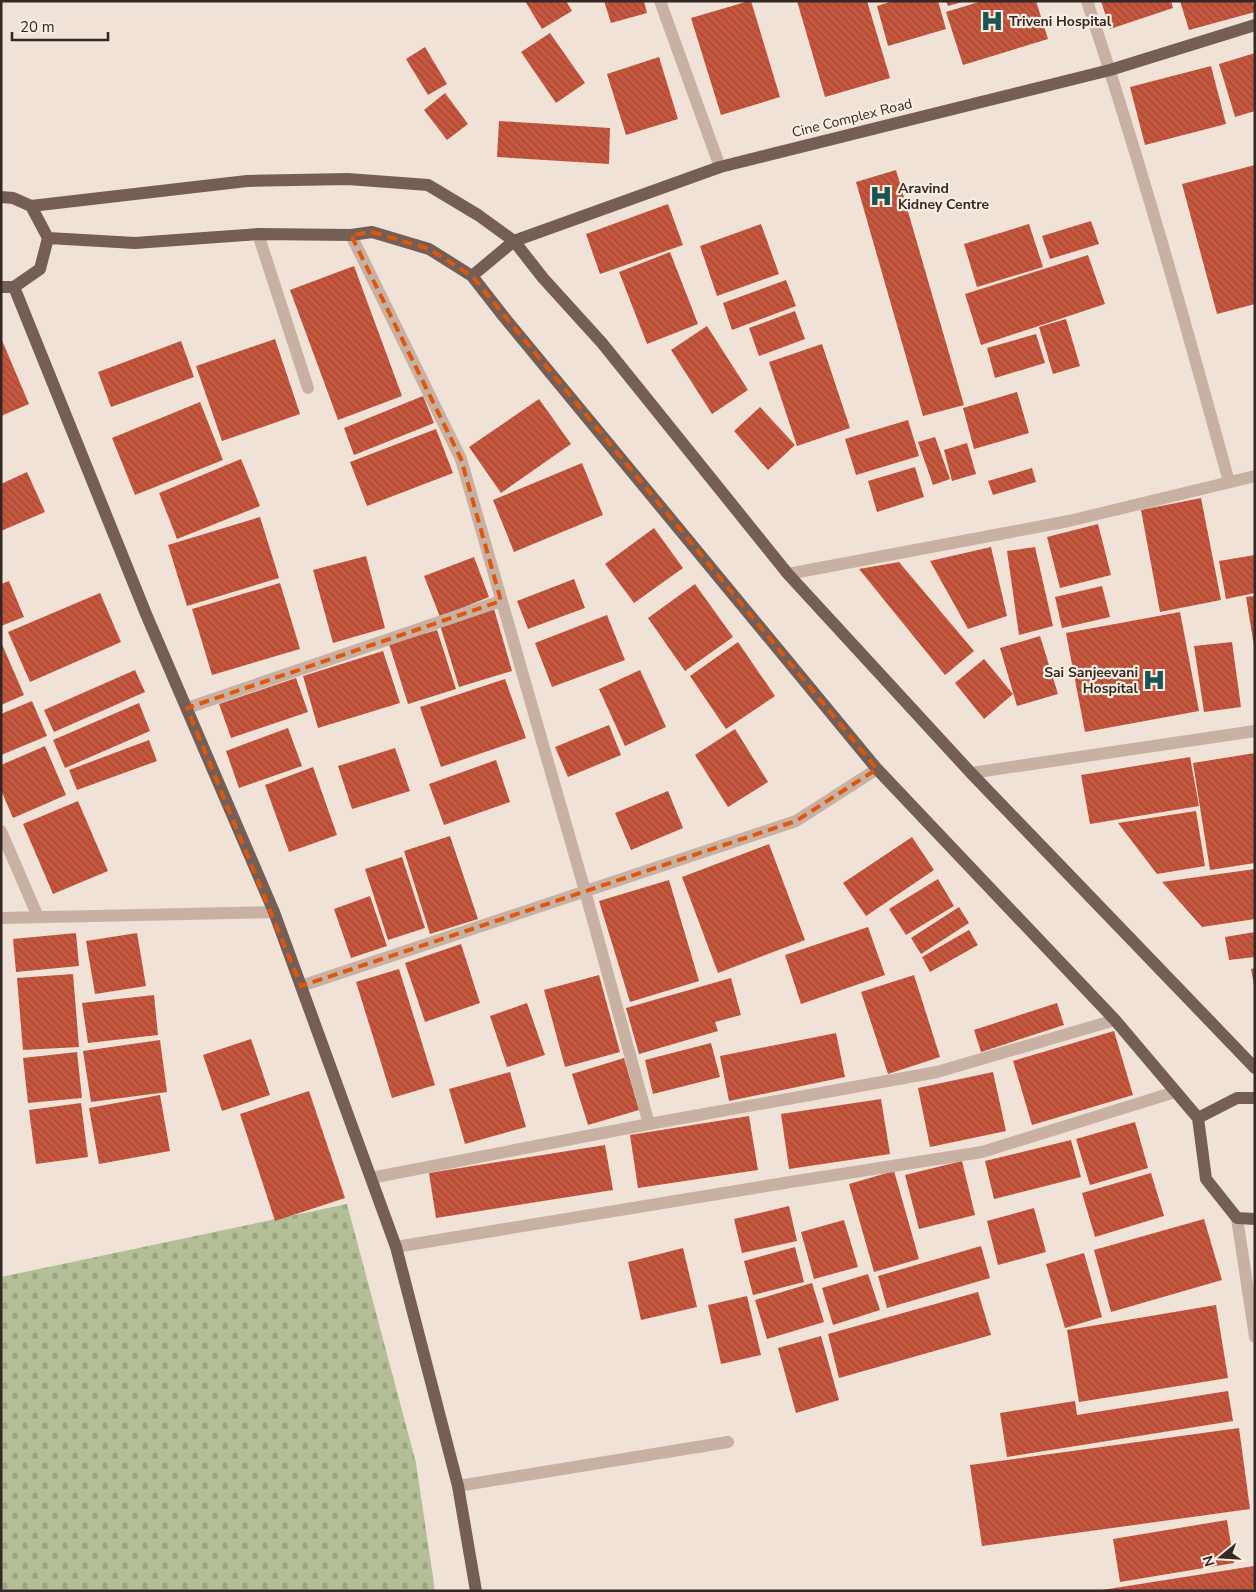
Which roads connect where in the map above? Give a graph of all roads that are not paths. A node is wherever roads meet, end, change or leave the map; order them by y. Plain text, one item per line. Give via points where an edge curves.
1 (660, 1) edge
2 (1087, 1) edge
3 (1255, 25) edge
4 (1110, 70) junction
5 (720, 167) junction
6 (1, 197) edge
7 (31, 206) junction
8 (258, 234) junction
9 (352, 235) junction
10 (48, 238) junction
11 (514, 241) junction
12 (472, 276) junction
13 (8, 287) edge
14 (308, 388) dead end
15 (1255, 476) edge
16 (1229, 482) junction
17 (788, 574) junction
18 (501, 601) junction
19 (186, 708) junction
20 (1255, 731) edge
21 (877, 769) junction
22 (970, 773) junction
23 (1, 831) edge
24 (585, 891) junction
25 (274, 912) junction
26 (38, 917) junction
27 (1, 918) edge
28 (301, 986) junction
29 (1115, 1020) junction
30 (1255, 1068) edge
31 (1175, 1092) junction
32 (1255, 1098) edge
33 (1198, 1118) junction
34 (649, 1124) junction
35 (371, 1178) junction
36 (1237, 1218) junction
37 (1255, 1219) edge
38 (396, 1247) junction
39 (1255, 1337) edge
40 (728, 1442) dead end
41 (458, 1486) junction
42 (476, 1591) edge

1 - 5 street
2 - 4 street
3 - 4 main road, Cine Complex Road
4 - 5 main road, Cine Complex Road
4 - 16 street via 1175,282
5 - 11 main road, Cine Complex Road
6 - 7 main road
7 - 10 main road
7 - 11 main road via 247,181 348,179 418,184 428,185
8 - 9 main road
8 - 10 main road via 134,243
8 - 14 street
9 - 12 main road via 372,232 429,249
9 - 18 street via 461,459
10 - 13 main road via 40,269
11 - 12 main road, Cine Complex Road
11 - 17 main road via 602,343
12 - 21 main road
13 - 19 main road
15 - 16 street
16 - 17 street via 1069,521
17 - 22 main road
18 - 19 street
18 - 24 street
19 - 25 main road
20 - 22 street
21 - 24 street via 796,821
21 - 29 main road
22 - 30 main road
23 - 26 street
24 - 28 street
24 - 34 street
25 - 26 street
25 - 28 main road
26 - 27 street
28 - 35 main road
29 - 31 main road
29 - 34 street via 937,1072
31 - 33 main road
31 - 38 street via 982,1152
32 - 33 main road via 1236,1098
33 - 36 main road via 1206,1179
34 - 35 street
35 - 38 main road
36 - 37 main road
36 - 39 street
38 - 41 main road
40 - 41 street
41 - 42 main road

